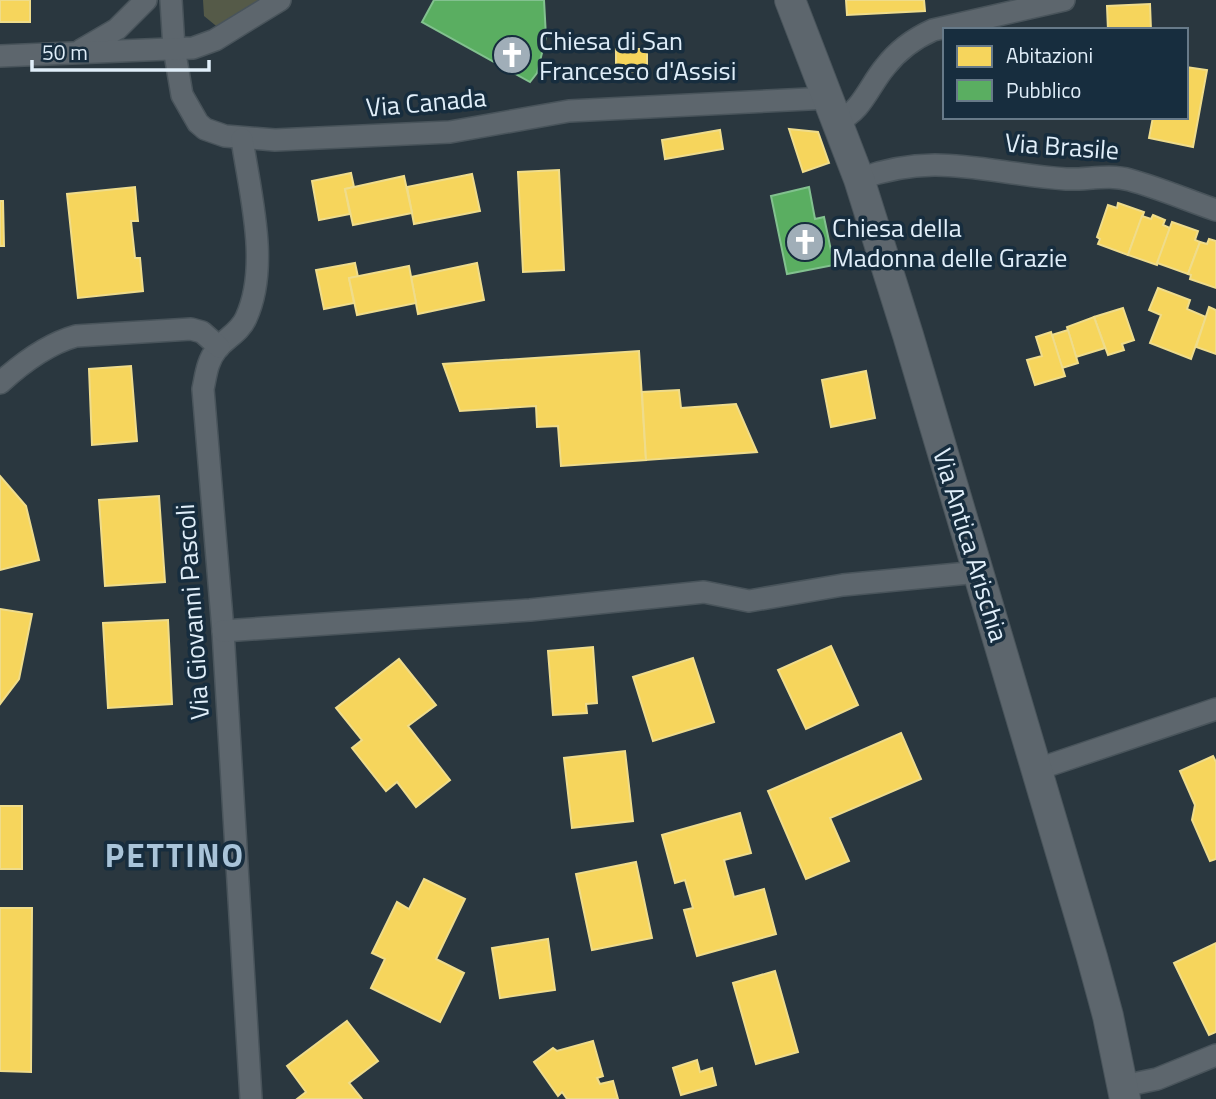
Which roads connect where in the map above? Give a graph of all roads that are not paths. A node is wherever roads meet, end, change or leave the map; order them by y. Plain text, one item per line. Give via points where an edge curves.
1 (146, 0) edge
2 (171, 0) edge
3 (280, 0) edge
4 (790, 0) edge
5 (1064, 0) edge
6 (174, 48) junction
7 (75, 53) junction
8 (0, 56) edge
9 (833, 110) junction
10 (242, 139) junction
11 (859, 179) junction
12 (1216, 210) edge
13 (219, 346) junction
14 (0, 383) edge
15 (979, 572) junction
16 (223, 631) junction
17 (1216, 709) edge
18 (1038, 769) junction
19 (1216, 1055) edge
20 (1124, 1092) edge
21 (251, 1099) edge

1 - 7 street via 117,29
2 - 6 street
3 - 6 street via 215,40 193,48
4 - 9 main road, Via Antica Arischia
5 - 9 street via 933,30 914,39 883,69 852,114
6 - 7 street
6 - 10 street, Via Canada via 183,95 198,124
7 - 8 street
9 - 10 street, Via Canada via 569,111 450,132
9 - 11 main road, Via Antica Arischia
10 - 13 street, Via Giovanni Pascoli via 258,280 245,322
11 - 12 street, Via Brasile via 897,167 939,164 1065,179 1112,177
11 - 15 main road, Via Antica Arischia
13 - 14 street via 191,329 76,335 32,357
13 - 16 street, Via Giovanni Pascoli via 210,359 203,389
15 - 16 street via 843,585 749,601 704,592 530,610
15 - 18 main road, Via Antica Arischia
16 - 21 street, Via Giovanni Pascoli
17 - 18 street
18 - 20 main road, Via Antica Arischia via 1096,969
19 - 20 street

